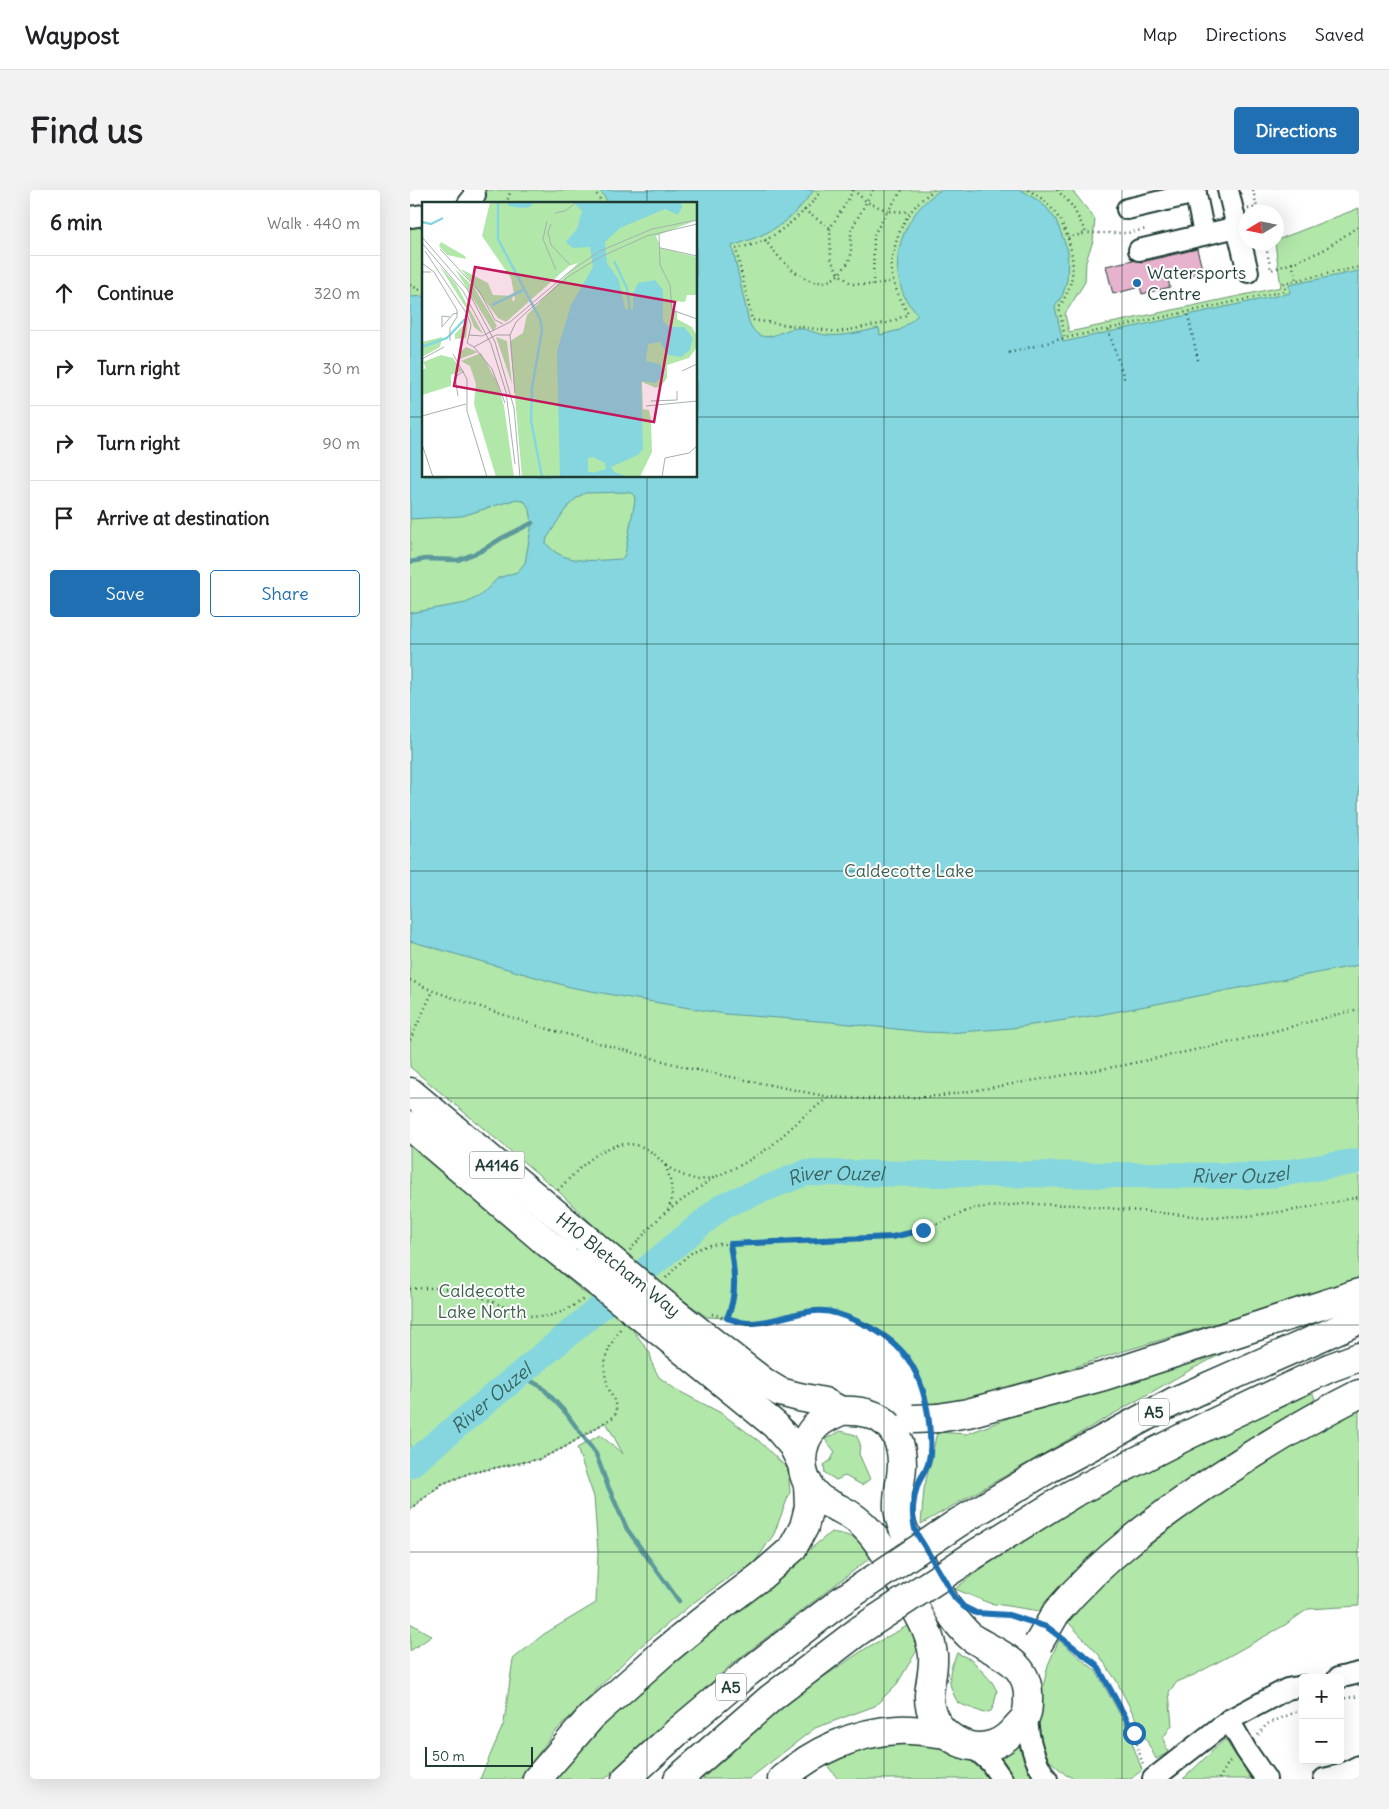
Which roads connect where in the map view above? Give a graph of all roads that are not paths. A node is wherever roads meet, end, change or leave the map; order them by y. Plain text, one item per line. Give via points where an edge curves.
1 (1228, 190) edge
2 (1195, 192) edge
3 (1127, 209) dead end
4 (1237, 227) junction
5 (1204, 234) junction
6 (1139, 250) dead end
7 (1248, 272) dead end
8 (410, 1092) edge
9 (410, 1126) edge
10 (1359, 1293) edge
11 (659, 1315) junction
12 (1359, 1320) edge
13 (1359, 1357) edge
14 (1359, 1394) edge
15 (841, 1411) junction
16 (882, 1419) junction
17 (805, 1474) junction
18 (1359, 1673) edge
19 (1344, 1677) edge
20 (1024, 1678) junction
21 (1299, 1687) edge
22 (1027, 1716) junction
23 (1229, 1720) junction
24 (945, 1734) junction
25 (974, 1748) junction
26 (1359, 1766) edge
27 (1154, 1773) edge
28 (537, 1779) edge
29 (626, 1779) edge
30 (678, 1779) edge
31 (782, 1779) edge
32 (1002, 1779) edge
33 (1047, 1779) edge
34 (1266, 1779) edge
35 (1324, 1779) edge

1 - 4 street
2 - 3 street
2 - 5 street
4 - 5 street
4 - 7 street
5 - 6 street
8 - 11 highway, H10 Bletcham Way / A4146, bridge via 585,1238
9 - 11 highway, H10 Bletcham Way / A4146, bridge via 572,1263
10 - 16 highway via 1104,1376 968,1413
11 - 15 highway, H10 Bletcham Way / A4146 via 780,1392 824,1402
11 - 17 highway, H10 Bletcham Way / A4146 via 775,1425 793,1446
12 - 29 highway, A5, bridge via 1175,1401 1048,1469 959,1522 841,1601 747,1673
13 - 30 highway, A5, bridge via 1190,1434 1072,1494 860,1630 770,1698
14 - 20 highway via 1318,1414 1245,1459 1172,1507 1120,1549 1076,1589 1046,1629
15 - 16 highway via 866,1412
15 - 17 highway via 817,1425 808,1435 803,1448
16 - 20 highway via 899,1443 902,1465 898,1510 902,1529 955,1620 971,1637 1011,1659
17 - 24 highway via 816,1495 853,1516 878,1542 928,1633 933,1657 929,1697 933,1717
17 - 28 highway via 809,1507 792,1550 634,1678 591,1717
18 - 19 street
20 - 22 highway via 1028,1696
21 - 23 street via 1287,1689
22 - 25 highway via 1009,1736 993,1745
22 - 33 street via 1028,1738
23 - 27 street
23 - 34 street
24 - 25 highway
24 - 31 highway via 900,1730 861,1735 819,1752
25 - 32 street
26 - 35 street

